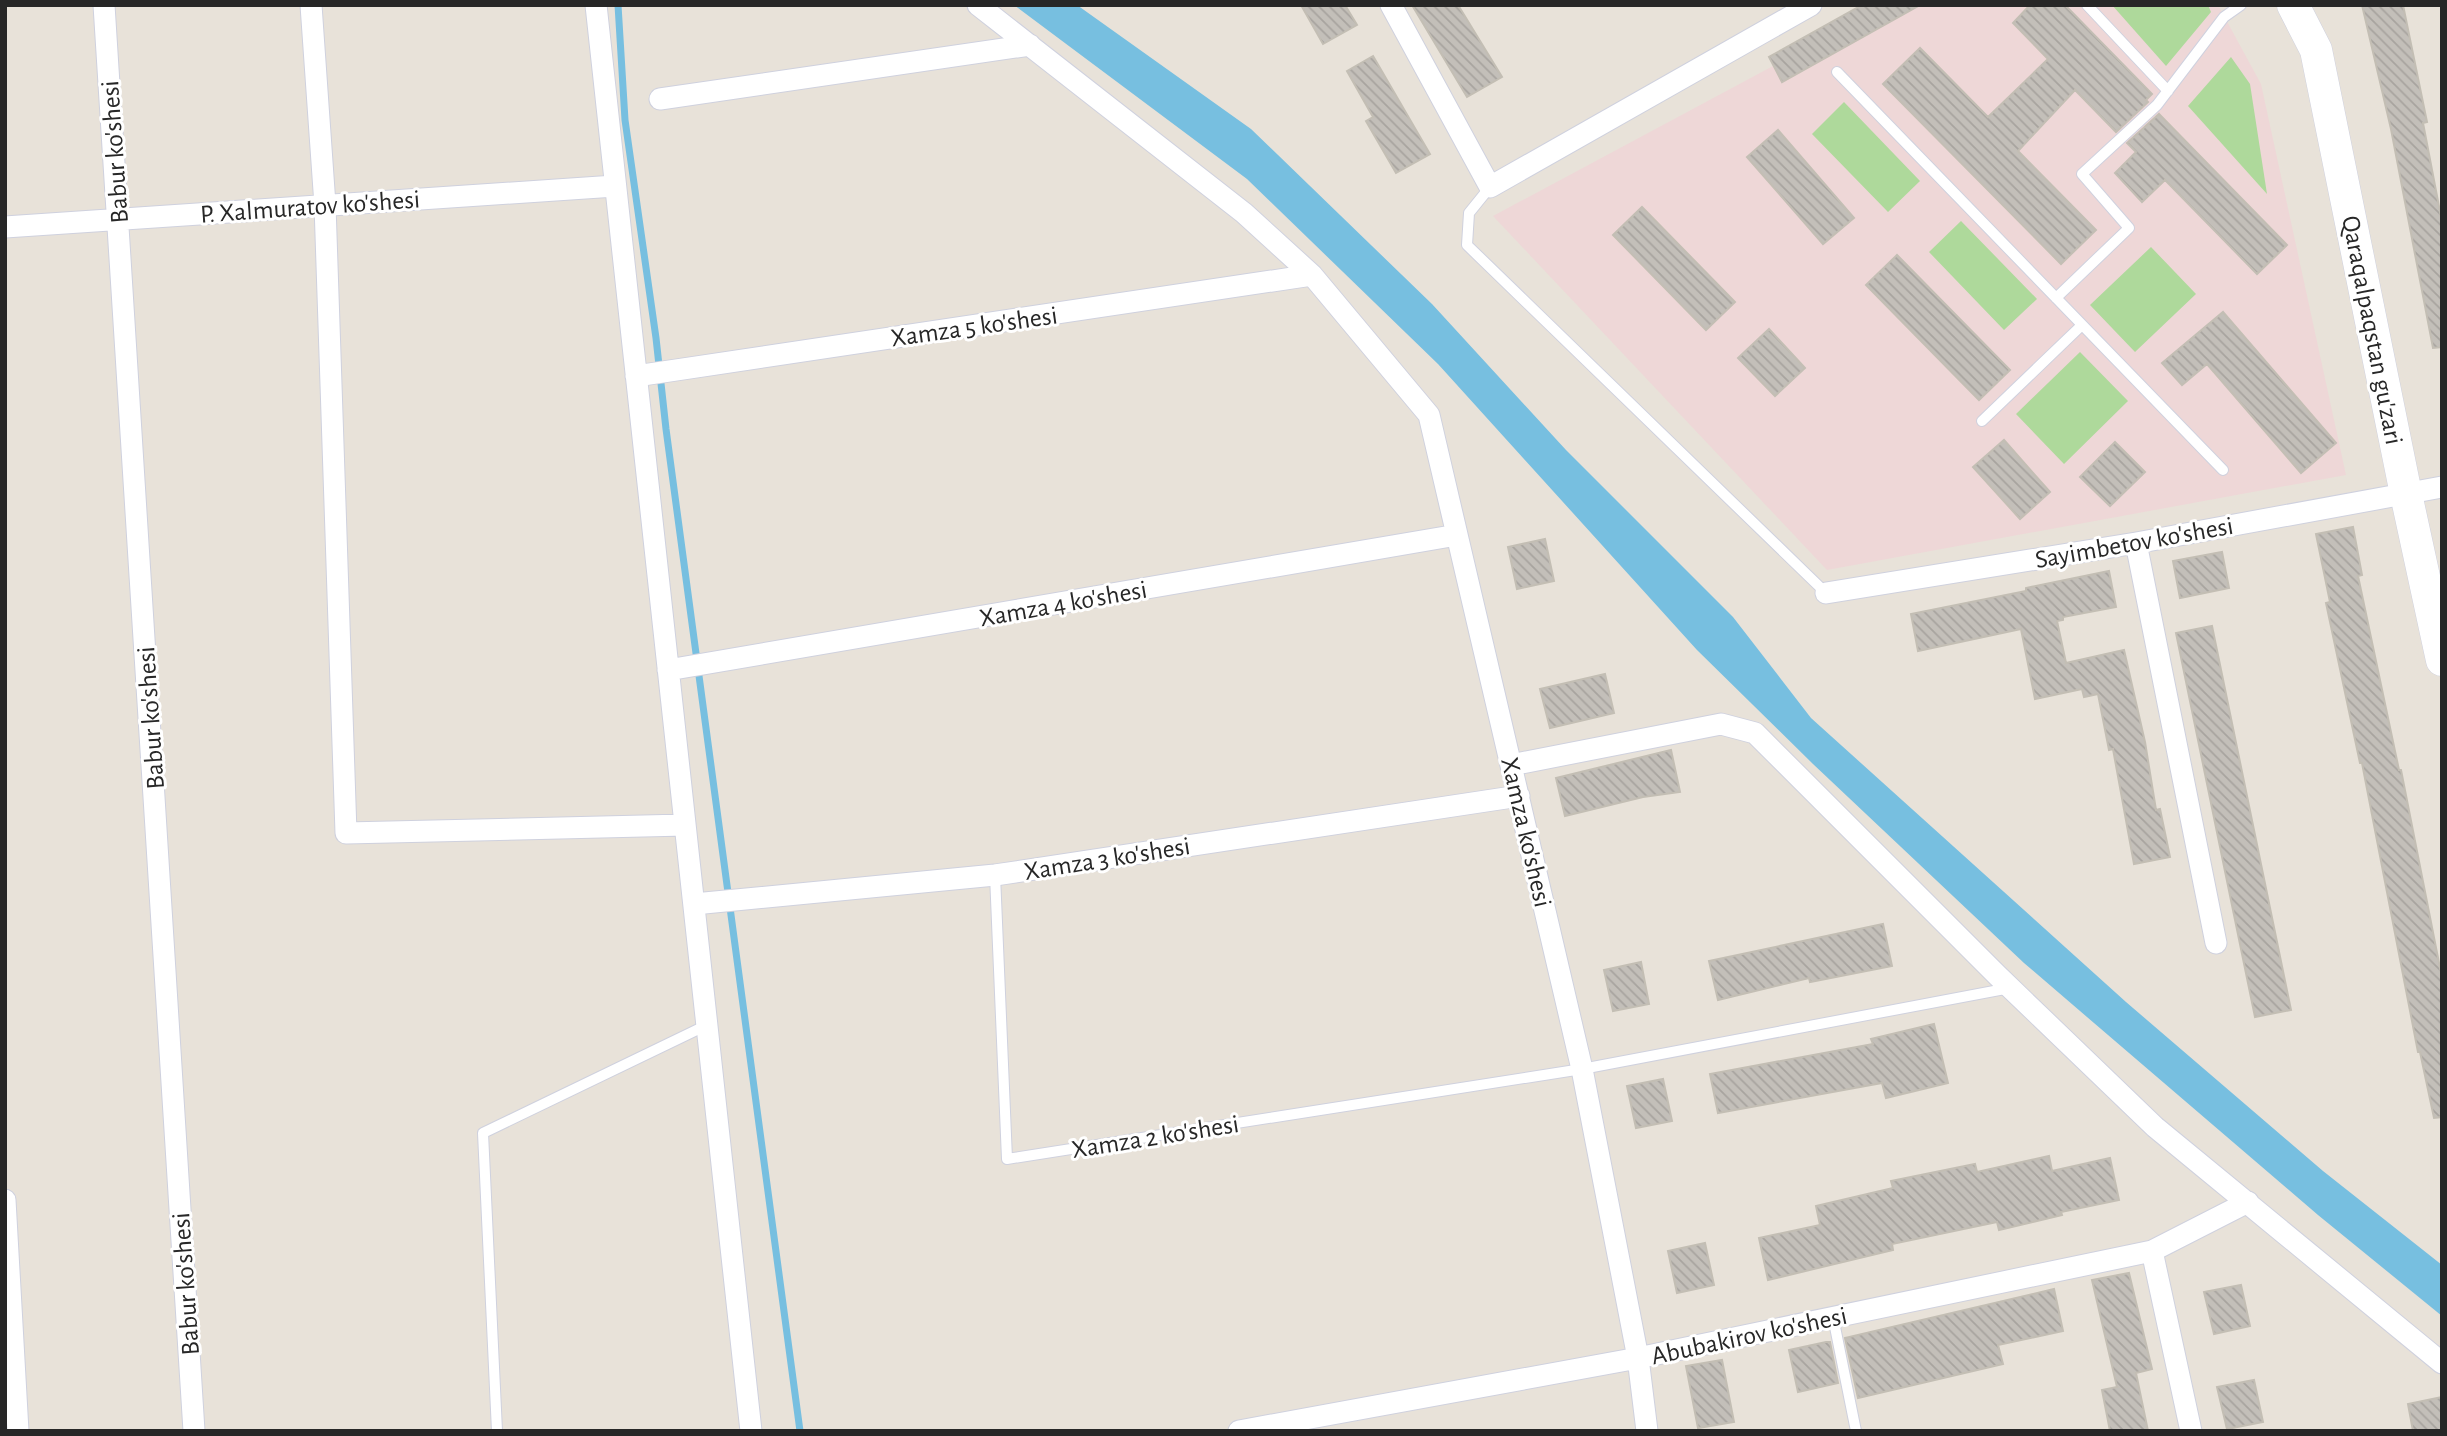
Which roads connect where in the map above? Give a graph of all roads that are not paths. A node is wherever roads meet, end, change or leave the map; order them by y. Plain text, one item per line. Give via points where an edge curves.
1 (104, 5) edge
2 (311, 5) edge
3 (596, 5) edge
4 (978, 5) edge
5 (1391, 5) edge
6 (2087, 5) edge
7 (2241, 5) edge
8 (2293, 5) edge
9 (1809, 6) edge
10 (1030, 45) junction
11 (1837, 72) dead end
12 (2168, 91) junction
13 (660, 99) dead end
14 (615, 186) junction
15 (1490, 187) junction
16 (325, 205) junction
17 (118, 219) junction
18 (5, 227) edge
19 (1312, 275) junction
20 (2056, 298) junction
21 (2082, 325) junction
22 (636, 376) junction
23 (1982, 421) dead end
24 (2223, 470) dead end
25 (2442, 487) edge
26 (2406, 495) junction
27 (1457, 535) junction
28 (2136, 543) junction
29 (1826, 593) joint
30 (2442, 660) edge
31 (668, 670) junction
32 (1511, 765) junction
33 (1519, 796) junction
34 (685, 825) junction
35 (995, 875) junction
36 (694, 904) junction
37 (2216, 943) dead end
38 (2010, 988) junction
39 (707, 1025) junction
40 (1582, 1069) junction
41 (5, 1200) edge
42 (2248, 1202) junction
43 (2152, 1251) junction
44 (1833, 1317) junction
45 (1637, 1358) junction
46 (2442, 1363) edge
47 (18, 1431) edge
48 (194, 1431) edge
49 (497, 1431) edge
50 (751, 1431) edge
51 (1239, 1431) edge
52 (1647, 1431) edge
53 (1856, 1431) edge
54 (2191, 1431) edge

1 - 17 street, Babur ko'shesi
2 - 16 street
3 - 14 street
4 - 10 street, Xamza ko'shesi
5 - 15 street
6 - 12 lane
7 - 12 lane via 2224,16
8 - 26 street, Qaraqalpaqstan gu'zari via 2316,50
9 - 15 street
10 - 13 street
10 - 19 street, Xamza ko'shesi via 1244,213
11 - 20 lane
12 - 20 lane via 2082,173 2129,228
14 - 16 street, P. Xalmuratov ko'shesi
14 - 22 street
15 - 29 lane via 1469,213 1467,245
16 - 17 street, P. Xalmuratov ko'shesi
16 - 34 street via 346,834
17 - 18 street, P. Xalmuratov ko'shesi
17 - 48 street, Babur ko'shesi
19 - 22 street, Xamza 5 ko'shesi
19 - 27 street, Xamza ko'shesi via 1429,415
20 - 21 lane
21 - 23 lane
21 - 24 lane
22 - 31 street
25 - 26 street, Sayimbetov ko'shesi
26 - 28 street, Sayimbetov ko'shesi
26 - 30 street, Qaraqalpaqstan gu'zari
27 - 31 street, Xamza 4 ko'shesi
27 - 32 street, Xamza ko'shesi
28 - 29 street, Sayimbetov ko'shesi
28 - 37 street
31 - 34 street
32 - 33 street, Xamza ko'shesi
32 - 38 street via 1721,724 1755,733
33 - 35 street, Xamza 3 ko'shesi
33 - 40 street, Xamza ko'shesi
34 - 36 street
35 - 36 street, Xamza 3 ko'shesi
35 - 40 lane, Xamza 2 ko'shesi via 1007,1159
36 - 39 street
38 - 40 lane
38 - 42 street via 2155,1126
39 - 49 lane via 483,1133
39 - 50 street
40 - 45 street, Xamza ko'shesi
41 - 47 street
42 - 43 street, Abubakirov ko'shesi
42 - 46 street
43 - 44 street, Abubakirov ko'shesi
43 - 54 street
44 - 45 street, Abubakirov ko'shesi
44 - 53 lane
45 - 51 street, Abubakirov ko'shesi
45 - 52 street, Xamza ko'shesi

